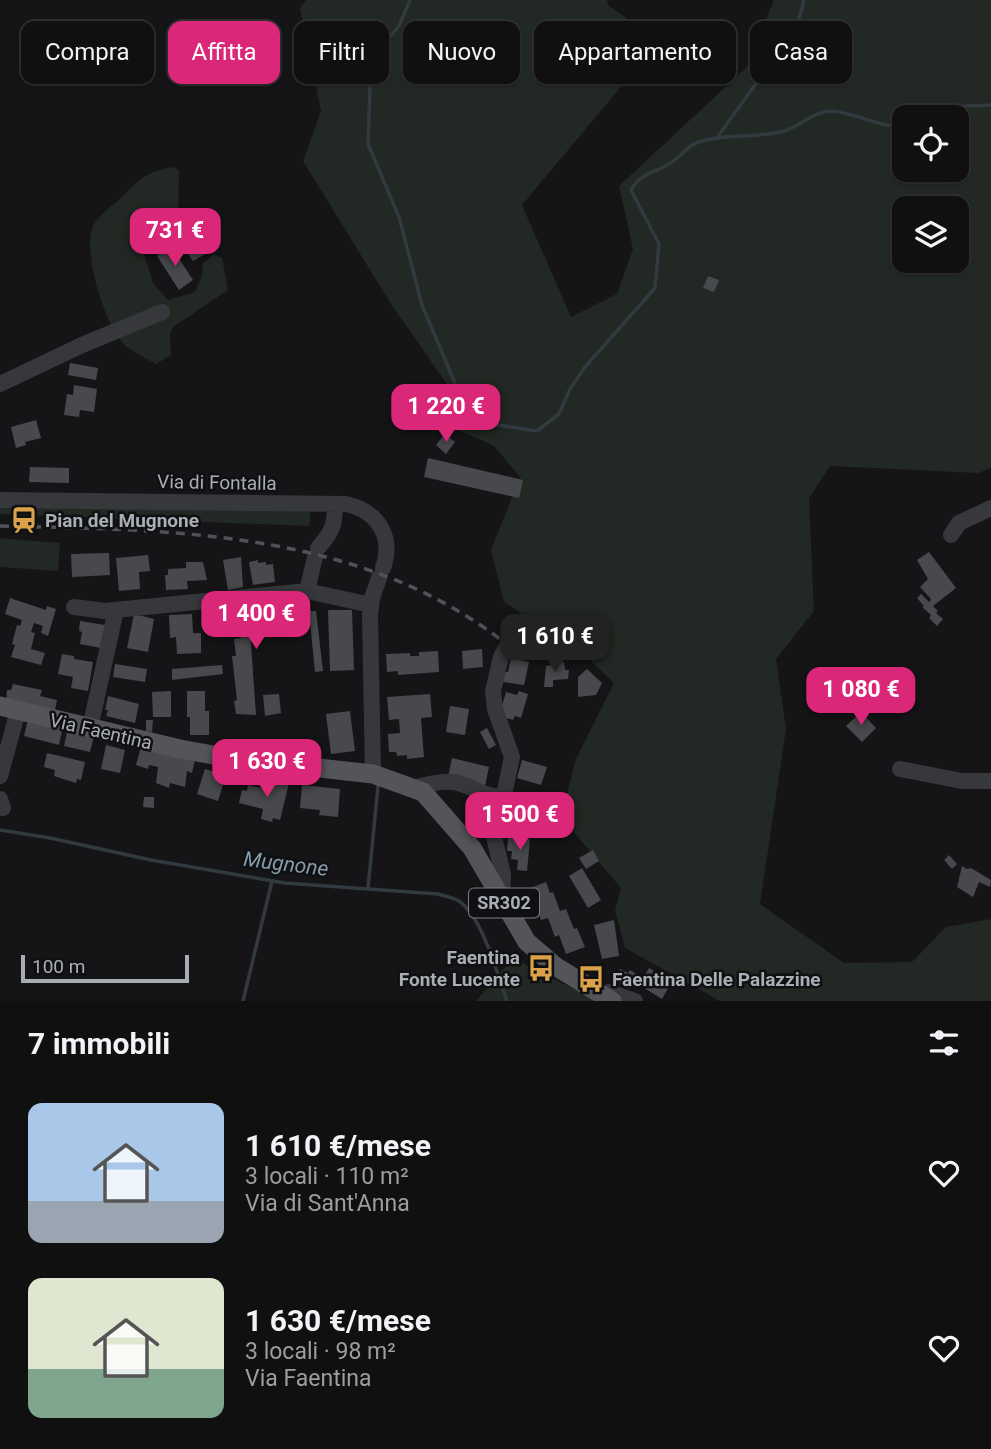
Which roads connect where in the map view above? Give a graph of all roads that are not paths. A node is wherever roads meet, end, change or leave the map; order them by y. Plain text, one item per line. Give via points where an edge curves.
1 (162, 312) dead end
2 (0, 384) edge
3 (0, 500) edge
4 (335, 504) junction
5 (991, 508) edge
6 (951, 536) dead end
7 (307, 591) junction
8 (371, 605) junction
9 (74, 607) dead end
10 (116, 610) junction
11 (515, 632) dead end
12 (9, 709) edge
13 (90, 728) junction
14 (900, 769) dead end
15 (373, 774) junction
16 (0, 776) edge
17 (991, 780) edge
18 (414, 788) junction
19 (499, 797) junction
20 (502, 900) junction
21 (608, 999) edge
22 (635, 1001) edge

1 - 2 street
3 - 4 street, Via di Fontalla
4 - 7 street via 335,523 316,553
4 - 8 street, Via di Fontalla via 365,510 383,530 387,549
5 - 6 street via 959,523
7 - 8 street
7 - 10 street
8 - 15 street, Via di Fontalla
9 - 10 street
10 - 13 street
11 - 19 street via 501,657 493,691 512,757 504,795
12 - 13 main road, Via Faentina / SR302
12 - 16 street
13 - 15 main road, Via Faentina / SR302 via 230,758
14 - 17 street via 962,781
15 - 18 main road, Via Faentina / SR302
18 - 19 street via 456,782
18 - 20 main road, Via Faentina / SR302 via 428,796 463,836
19 - 20 street via 494,837 503,874
20 - 21 main road, Via Faentina / SR302 via 535,950
21 - 22 street, Via Faentina via 609,992 614,992

